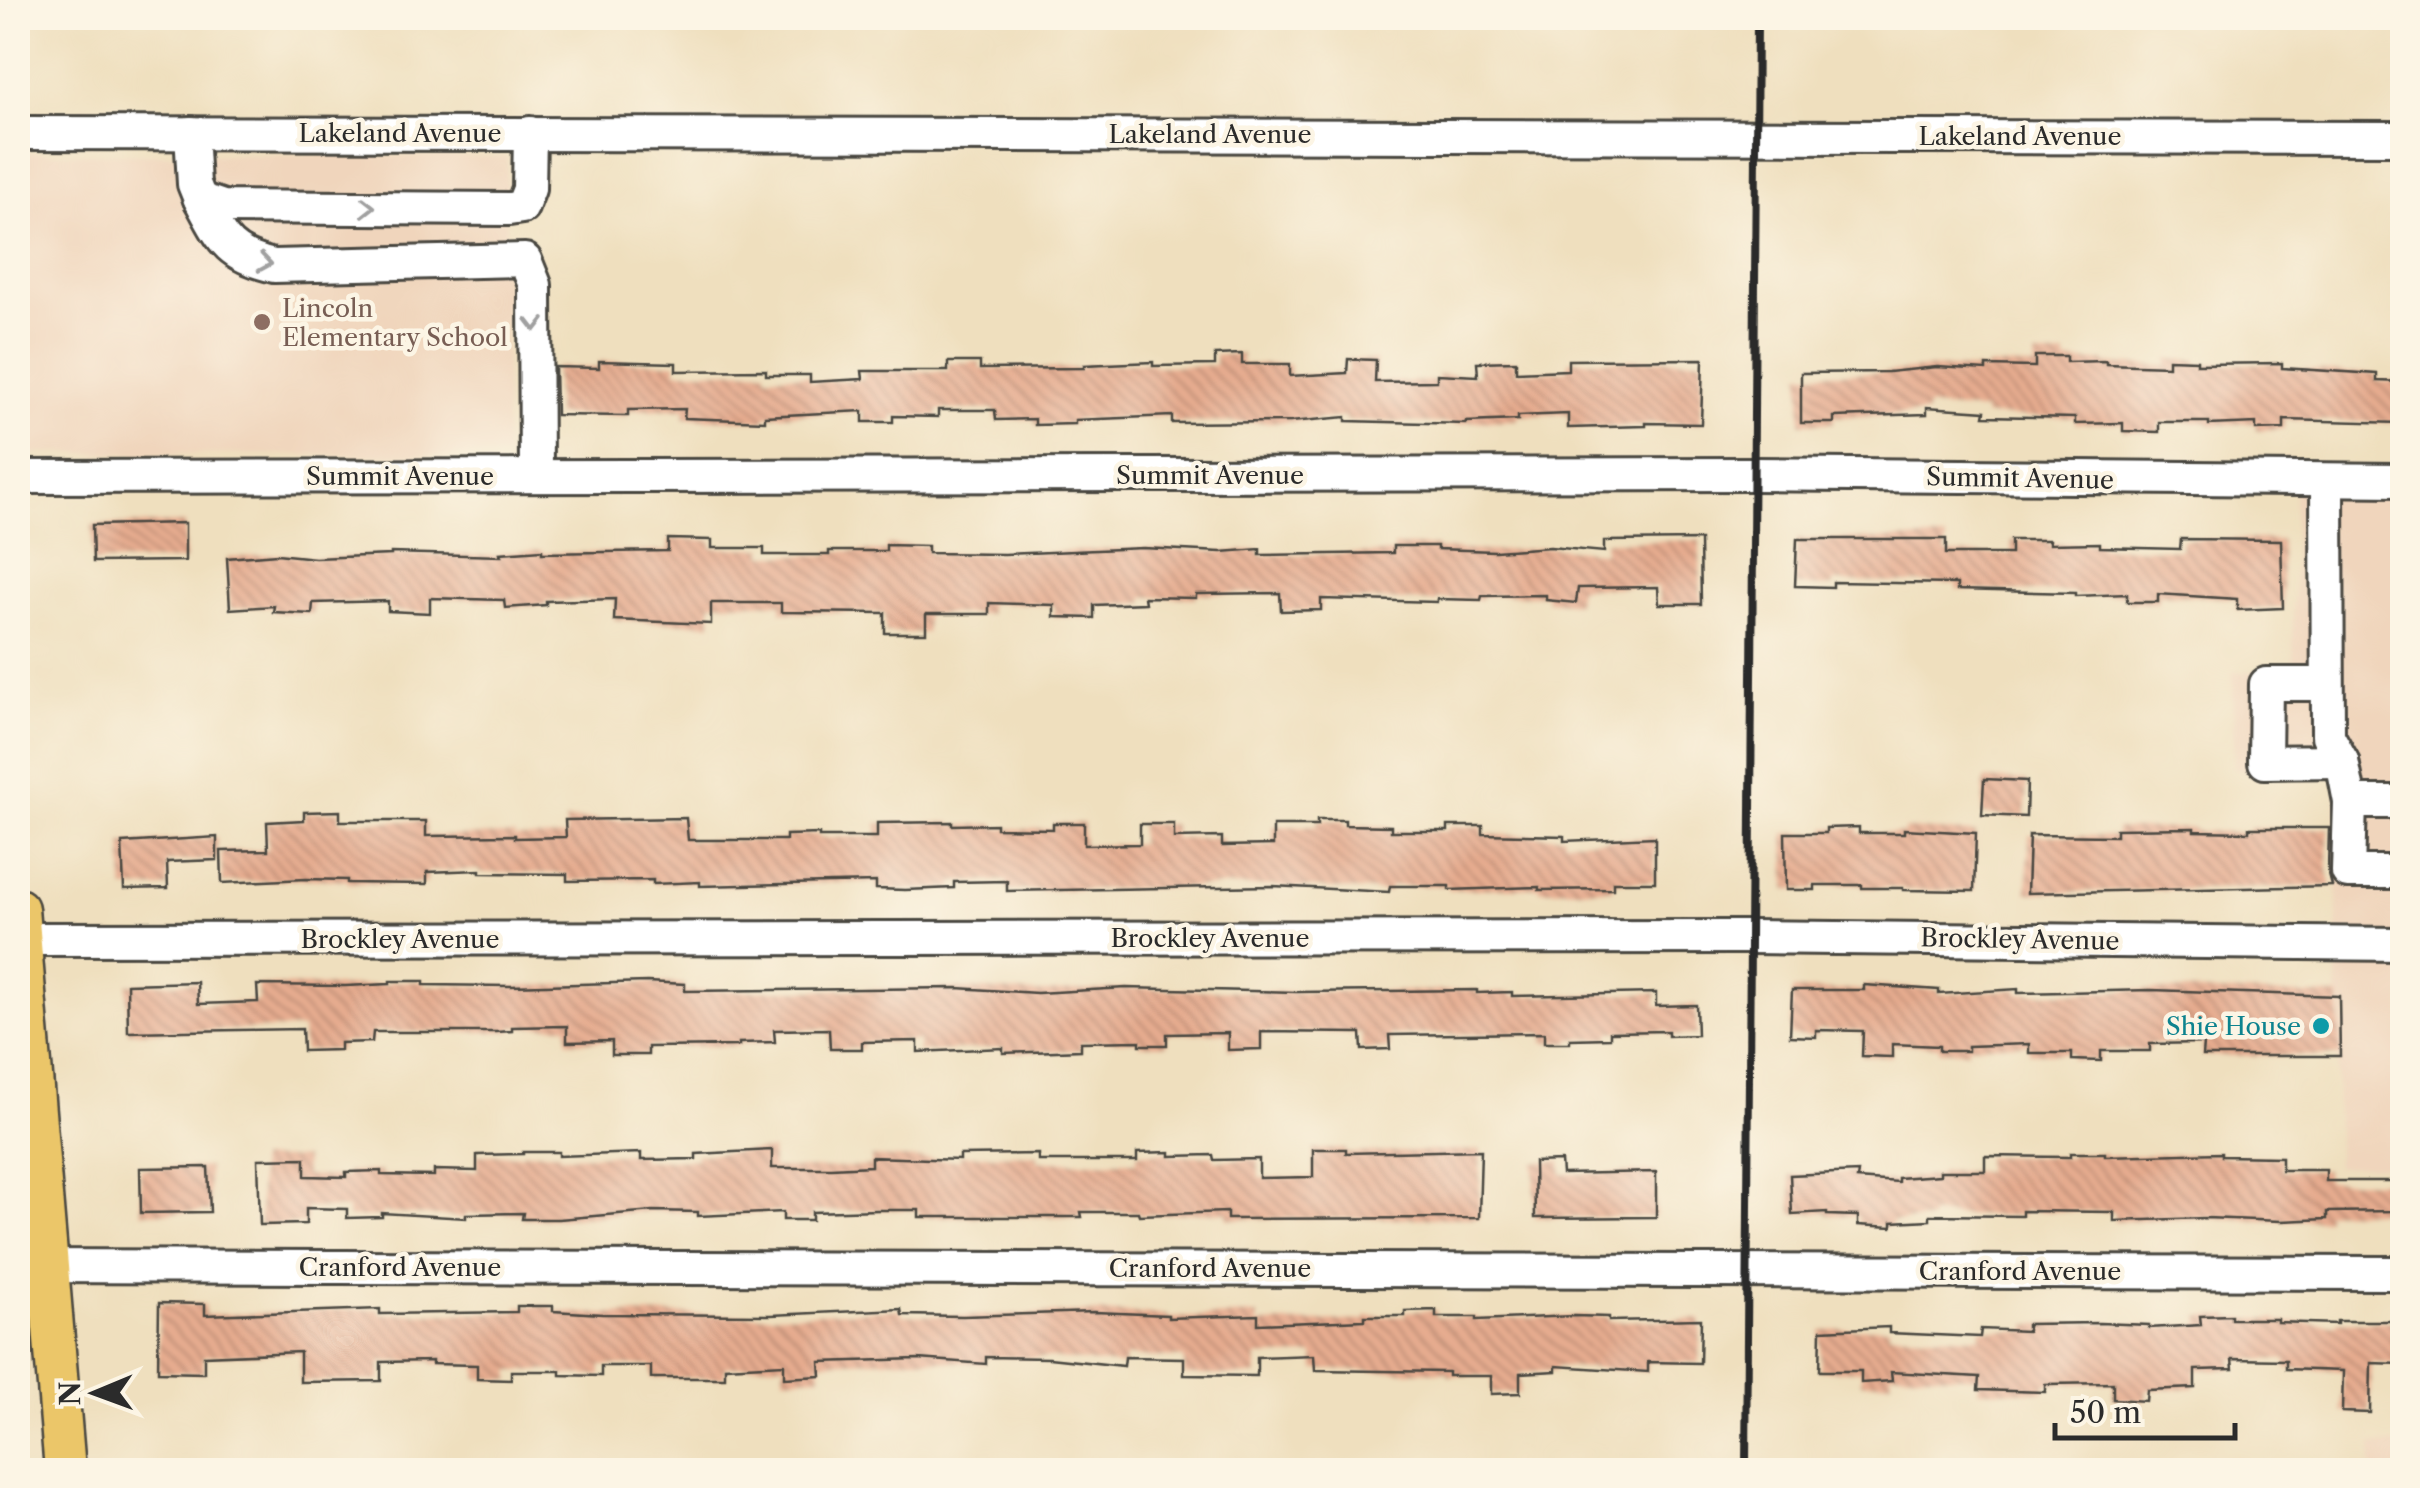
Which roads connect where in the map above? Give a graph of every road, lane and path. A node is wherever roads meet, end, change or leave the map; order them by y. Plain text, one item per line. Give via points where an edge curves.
1 (18, 132) edge
2 (191, 133) junction
3 (530, 133) junction
4 (2402, 138) edge
5 (200, 200) junction
6 (509, 208) junction
7 (499, 260) junction
8 (536, 476) junction
9 (18, 477) edge
10 (2402, 480) edge
11 (2327, 481) junction
12 (2328, 684) junction
13 (2342, 762) junction
14 (2350, 802) junction
15 (2402, 802) edge
16 (2402, 872) edge
17 (18, 929) edge
18 (2402, 944) edge
19 (33, 1266) edge
20 (2402, 1273) edge
21 (65, 1470) edge

1 - 2 street, Lakeland Avenue
2 - 3 street, Lakeland Avenue
2 - 5 street
3 - 4 street, Lakeland Avenue
3 - 6 street via 528,188 522,207
5 -> 6 street via 223,208
5 -> 7 street via 225,245 246,260 274,266
6 - 7 street via 511,250
7 -> 8 street via 524,260 535,285
8 - 9 street, Summit Avenue
8 - 11 street, Summit Avenue via 1753,474
10 - 11 street, Summit Avenue
11 - 12 street
12 - 13 street via 2328,736
12 - 13 street via 2266,684 2265,762
13 - 14 street
14 - 15 street
14 - 16 street via 2348,872
17 - 18 street, Brockley Avenue
17 - 19 main road
19 - 20 street, Cranford Avenue
19 - 21 main road

